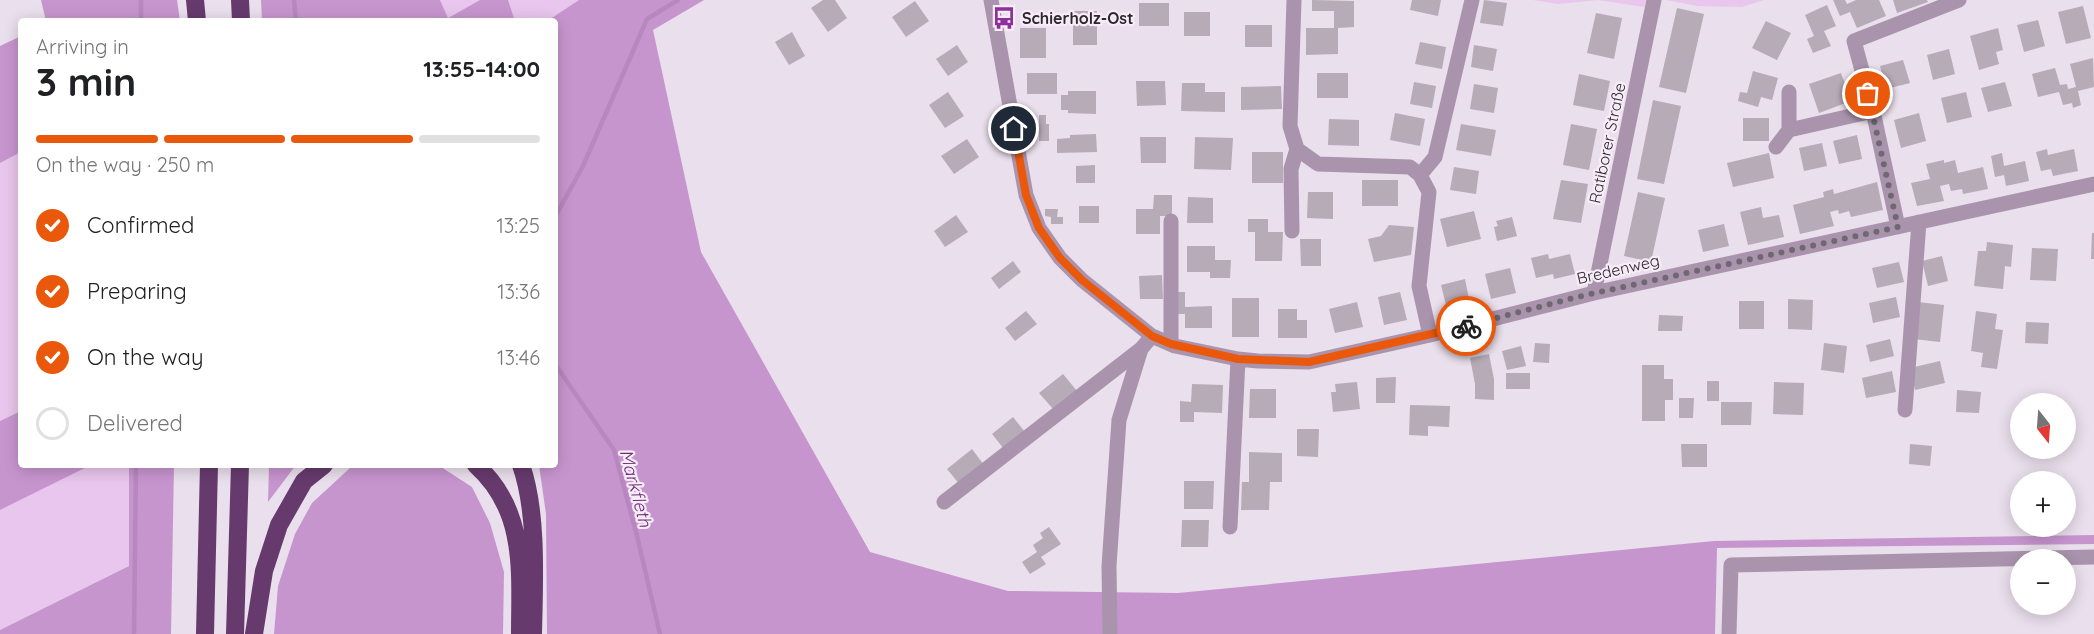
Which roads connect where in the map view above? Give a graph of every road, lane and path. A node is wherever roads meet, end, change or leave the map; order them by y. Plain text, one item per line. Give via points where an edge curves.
1 (195, 0) edge
2 (229, 0) edge
3 (240, 0) edge
4 (991, 0) edge
5 (1294, 0) edge
6 (1472, 0) edge
7 (1654, 0) edge
8 (1959, 0) edge
9 (197, 18) edge
10 (230, 18) edge
11 (242, 18) edge
12 (1789, 92) dead end
13 (1873, 111) junction
14 (1789, 130) junction
15 (1776, 147) dead end
16 (1297, 149) junction
17 (1420, 175) junction
18 (2094, 184) edge
19 (1171, 221) dead end
20 (1919, 222) junction
21 (1898, 227) junction
22 (1292, 231) dead end
23 (1594, 293) junction
24 (1430, 335) junction
25 (1152, 336) junction
26 (1171, 344) junction
27 (1141, 349) junction
28 (1238, 359) junction
29 (1905, 410) dead end
30 (209, 468) edge
31 (240, 468) edge
32 (320, 468) edge
33 (479, 468) edge
34 (522, 468) edge
35 (944, 502) dead end
36 (1230, 527) dead end
37 (2094, 556) edge
38 (205, 634) edge
39 (236, 634) edge
40 (254, 634) edge
41 (520, 634) edge
42 (533, 634) edge
43 (1110, 634) edge
44 (1729, 634) edge

1 - 9 highway
2 - 10 highway
3 - 11 highway
4 - 25 street, Bredenweg via 1026,195 1039,228 1082,280
5 - 16 street via 1290,126
6 - 17 street via 1435,157
7 - 23 street, Ratiborer Straße
8 - 13 street via 1854,41
12 - 14 street
13 - 14 street
13 - 21 street
14 - 15 street
16 - 17 street via 1318,164 1410,167
16 - 22 street via 1291,169
17 - 24 street via 1429,192 1419,286
18 - 20 street, Bredenweg
19 - 26 street
20 - 21 street, Bredenweg
20 - 29 street
21 - 23 street, Bredenweg
23 - 24 street, Bredenweg
24 - 28 street, Bredenweg via 1309,362
25 - 26 street, Bredenweg
25 - 27 street
26 - 28 street, Bredenweg
27 - 35 street
27 - 43 street via 1119,420 1109,566
28 - 36 street
30 - 38 highway
31 - 39 highway
32 - 40 highway via 304,481 279,525 264,571
33 - 41 highway via 494,484 512,520 520,557
34 - 42 highway via 529,498 534,568
37 - 44 street via 1731,565

